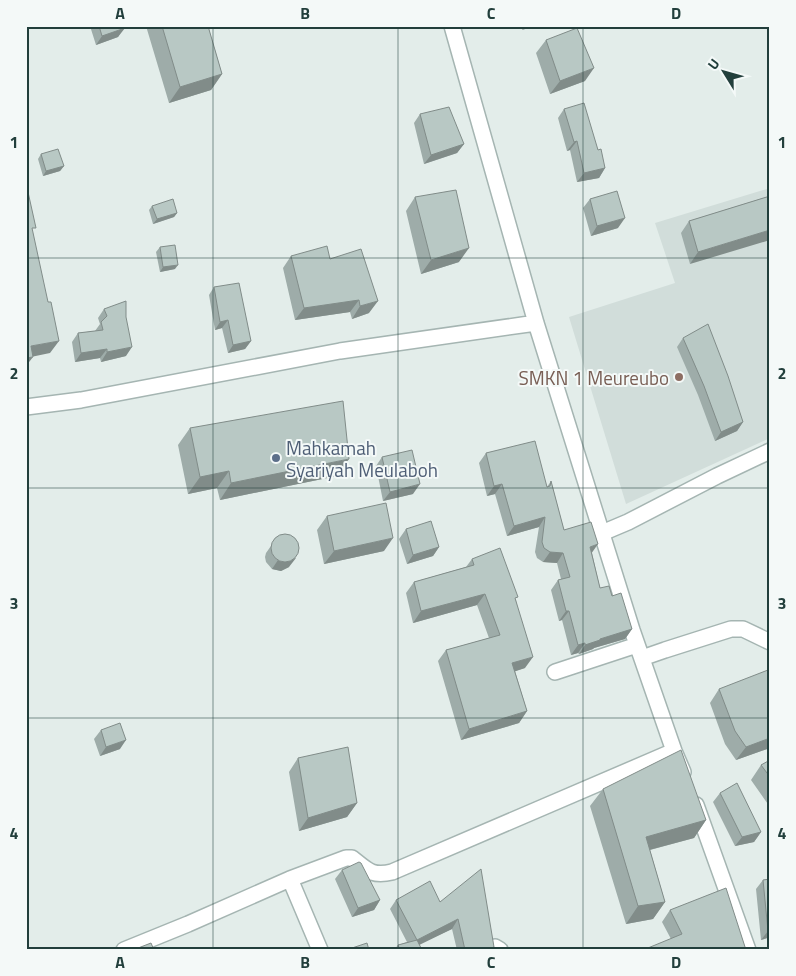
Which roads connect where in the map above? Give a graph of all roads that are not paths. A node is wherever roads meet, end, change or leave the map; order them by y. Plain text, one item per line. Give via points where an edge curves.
1 (452, 26) edge
2 (536, 323) junction
3 (26, 407) edge
4 (770, 451) edge
5 (605, 532) junction
6 (770, 642) edge
7 (643, 653) junction
8 (555, 672) dead end
9 (674, 750) junction
10 (290, 878) junction
11 (124, 950) edge
12 (320, 950) edge
13 (748, 950) edge

1 - 2 street
2 - 3 street via 340,352 81,400
2 - 5 street
4 - 5 street
5 - 7 street
6 - 7 street via 737,628
7 - 8 street
7 - 9 street
9 - 10 street via 392,872 373,873 349,858
9 - 13 street
10 - 11 street
10 - 12 street

